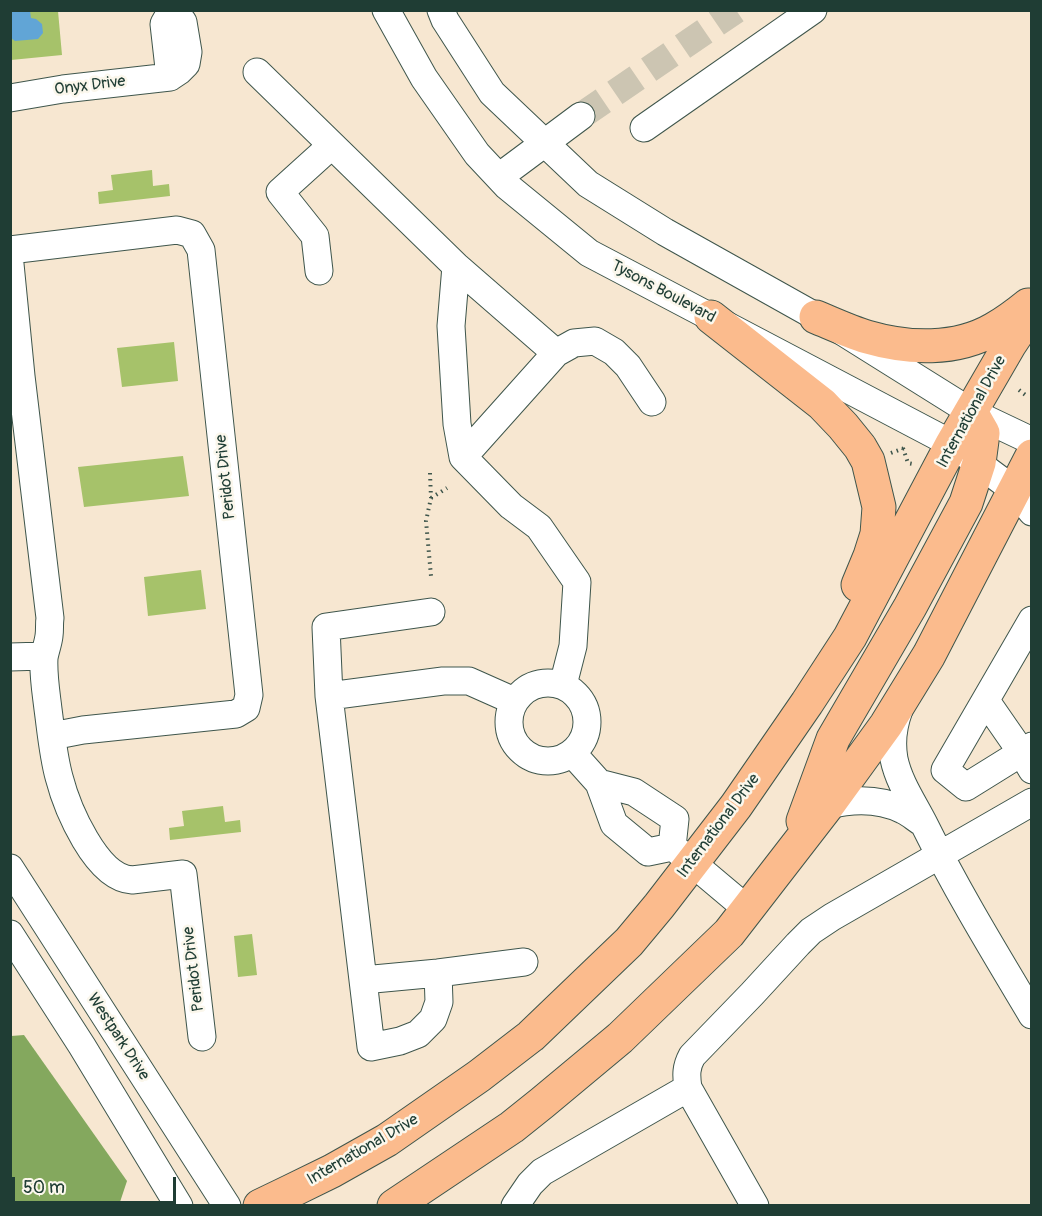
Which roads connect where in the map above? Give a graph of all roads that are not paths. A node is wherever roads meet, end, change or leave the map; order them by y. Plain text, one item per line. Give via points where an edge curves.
1 (173, 10) edge
2 (386, 10) edge
3 (441, 10) edge
4 (813, 10) edge
5 (257, 72) dead end
6 (10, 98) edge
7 (581, 116) tunnel mouth
8 (644, 128) dead end
9 (544, 143) junction
10 (332, 146) junction
11 (499, 177) junction
12 (10, 250) edge
13 (10, 264) edge
14 (456, 266) junction
15 (319, 271) dead end
16 (1032, 302) edge
17 (1032, 311) edge
18 (711, 317) junction
19 (816, 317) junction
20 (556, 353) junction
21 (16, 377) edge
22 (652, 402) dead end
23 (971, 412) junction
24 (1032, 441) edge
25 (952, 444) junction
26 (1032, 456) edge
27 (463, 458) junction
28 (979, 463) junction
29 (1023, 501) edge
30 (431, 612) dead end
31 (1032, 620) edge
32 (44, 656) junction
33 (10, 657) edge
34 (563, 685) junction
35 (906, 692) junction
36 (328, 696) junction
37 (514, 701) junction
38 (986, 701) junction
39 (807, 703) junction
40 (52, 736) junction
41 (573, 754) junction
42 (1028, 756) edge
43 (599, 783) junction
44 (1032, 802) edge
45 (828, 805) junction
46 (924, 824) junction
47 (792, 851) junction
48 (682, 855) junction
49 (939, 855) junction
50 (10, 868) edge
51 (747, 909) junction
52 (10, 934) edge
53 (525, 962) dead end
54 (438, 973) junction
55 (363, 980) junction
56 (1032, 1015) edge
57 (202, 1037) dead end
58 (688, 1088) junction
59 (400, 1203) edge
60 (179, 1206) edge
61 (227, 1206) edge
62 (260, 1206) edge
63 (515, 1206) edge
64 (755, 1206) edge

1 - 6 street, Onyx Drive via 183,21 188,52 186,64 170,77
2 - 11 street, Tysons Boulevard via 424,78 477,154
3 - 9 street via 492,93
4 - 8 street
5 - 10 street
7 - 9 street
9 - 11 street
9 - 19 street via 588,184 664,232
10 - 14 street
10 - 15 street via 280,192 315,236
11 - 18 street, Tysons Boulevard via 589,253
12 - 40 street, Peridot Drive via 177,230 192,234 201,250 249,695 246,708 236,714
13 - 21 street, Peridot Drive
14 - 20 street
14 - 27 street via 452,326 457,424
16 - 19 main road via 992,330 955,344 932,346 867,337
17 - 23 main road, International Drive
18 - 25 street, Tysons Boulevard
18 - 39 main road via 822,404 860,447 872,477 879,507 877,534
19 - 23 street
20 - 22 street via 574,343 595,341 628,366
20 - 27 street
21 - 32 street, Peridot Drive via 50,618
23 - 24 street
23 - 25 main road, International Drive
23 - 28 main road via 983,433
25 - 28 street, Tysons Boulevard
25 - 39 main road, International Drive via 850,637
26 - 29 main road
27 - 34 street via 511,506 539,526 577,582 573,646
28 - 29 street, Tysons Boulevard
28 - 47 main road via 966,503 833,739
29 - 35 main road
30 - 36 street via 326,627
31 - 38 street
32 - 33 street
32 - 40 street, Peridot Drive
34 - 37 street via 536,684
34 - 41 street via 583,703 588,717 582,744
35 - 45 main road
35 - 46 street via 894,722 892,744 906,792
36 - 37 street via 469,681
36 - 55 street
37 - 41 street via 509,728 522,752 547,762
38 - 42 street
38 - 42 street via 945,770 966,787
39 - 48 main road, International Drive via 736,806
40 - 57 street, Peridot Drive via 69,806 101,864 124,879 183,874
41 - 43 street
43 - 48 street via 614,824 648,852
43 - 48 street via 634,792 675,819
44 - 49 street
45 - 46 street via 855,800 883,803
45 - 47 main road
46 - 49 street
47 - 51 main road
48 - 51 street
48 - 62 main road, International Drive via 659,906 629,942 531,1036 387,1140
49 - 56 street
49 - 58 street via 811,931 692,1056 687,1065
50 - 61 street, Westpark Drive
51 - 59 main road via 729,933 620,1038 512,1127
52 - 60 street
53 - 54 street
54 - 55 street
54 - 55 street via 440,1002 433,1019 418,1034 371,1047
58 - 63 street via 542,1172
58 - 64 street

